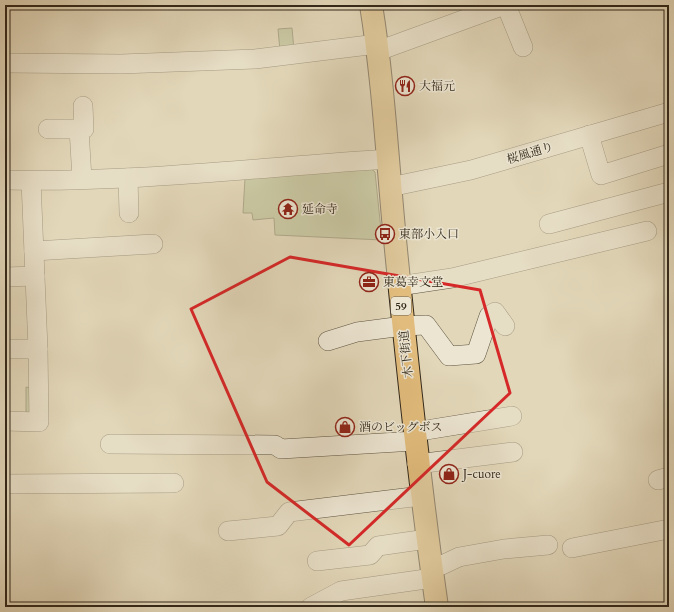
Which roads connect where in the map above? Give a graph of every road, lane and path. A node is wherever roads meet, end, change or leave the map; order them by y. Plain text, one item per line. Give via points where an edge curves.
1 (371, 5) edge
2 (505, 5) edge
3 (378, 47) junction
4 (524, 47) dead end
5 (5, 63) edge
6 (83, 106) dead end
7 (669, 112) edge
8 (48, 129) dead end
9 (79, 129) junction
10 (590, 135) junction
11 (669, 154) edge
12 (388, 159) junction
13 (128, 178) junction
14 (82, 179) junction
15 (5, 180) edge
16 (31, 181) junction
17 (390, 187) junction
18 (669, 192) edge
19 (129, 213) dead end
20 (549, 224) dead end
21 (647, 232) dead end
22 (153, 244) dead end
23 (34, 251) junction
24 (35, 276) junction
25 (5, 277) edge
26 (399, 286) junction
27 (403, 326) junction
28 (505, 326) dead end
29 (328, 341) dead end
30 (5, 349) edge
31 (38, 349) junction
32 (512, 416) dead end
33 (5, 421) edge
34 (414, 437) junction
35 (110, 444) dead end
36 (513, 452) dead end
37 (417, 464) junction
38 (174, 483) dead end
39 (5, 484) edge
40 (421, 496) junction
41 (669, 529) edge
42 (228, 531) dead end
43 (427, 539) junction
44 (548, 545) dead end
45 (572, 548) dead end
46 (317, 561) dead end
47 (432, 573) junction
48 (311, 607) edge
49 (437, 607) edge

1 - 3 main road, 木下街道 / 59
2 - 3 street
2 - 4 street
3 - 5 street via 255,59 121,64
3 - 12 main road, 木下街道 / 59
6 - 9 street via 84,129
7 - 10 street, 桜風通り
8 - 9 street
9 - 14 street
10 - 11 street via 601,175
10 - 17 street, 桜風通り via 471,170
12 - 13 street
12 - 17 main road, 木下街道 / 59
13 - 14 street
13 - 19 street
14 - 16 street
15 - 16 street
16 - 23 street
17 - 26 main road, 木下街道 / 59
18 - 20 street
21 - 26 street via 452,278
22 - 23 street
23 - 24 street
24 - 25 street
24 - 31 street
26 - 27 main road, 木下街道 / 59
27 - 28 street via 426,326 449,356 476,354 489,316 495,312
27 - 29 street via 357,332
27 - 34 main road, 木下街道 / 59
30 - 31 street
31 - 33 street via 39,422
32 - 34 street
34 - 35 street via 281,449 275,445
34 - 37 main road, 木下街道 / 59
36 - 37 street
37 - 40 main road, 木下街道 / 59
38 - 39 street
40 - 42 street via 289,512 278,526
40 - 43 main road, 木下街道 / 59
41 - 45 street
43 - 46 street via 378,546 370,555
43 - 47 main road, 木下街道 / 59
44 - 47 street via 459,557
47 - 48 street via 341,591
47 - 49 main road, 木下街道 / 59

